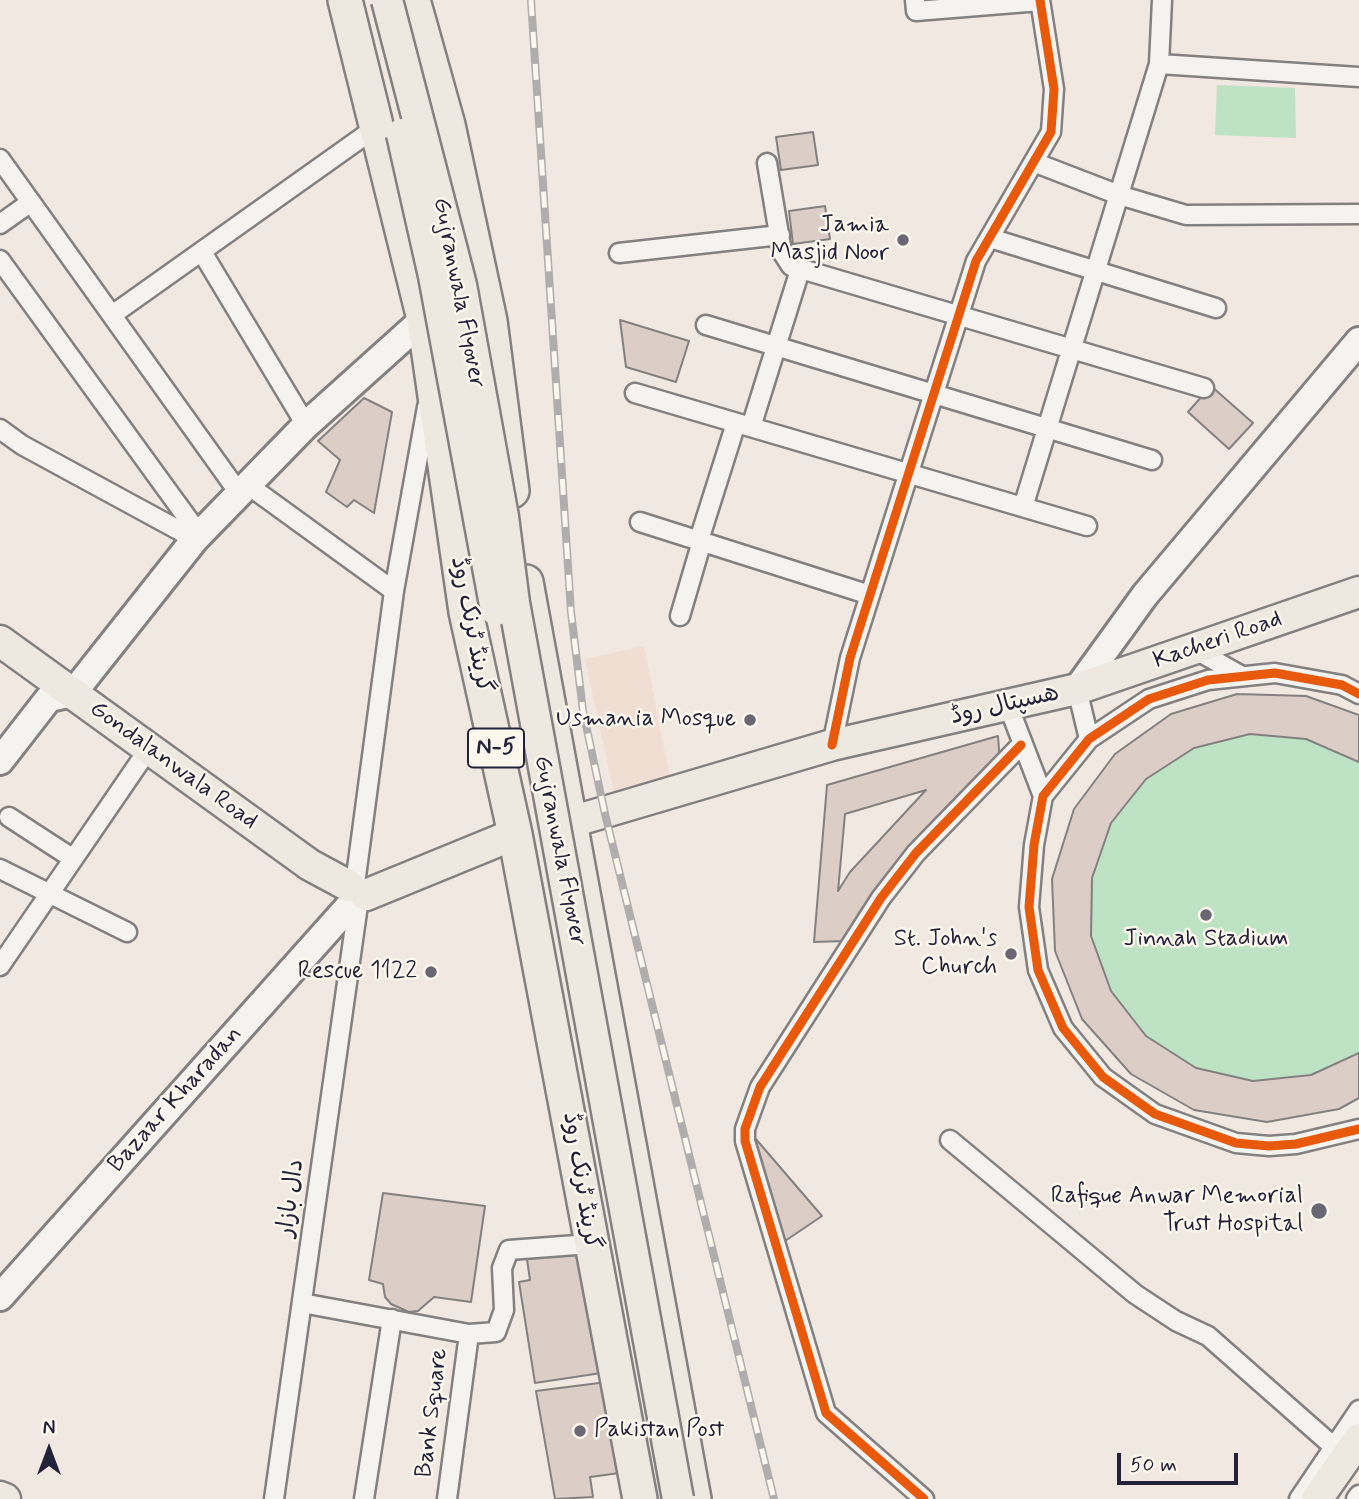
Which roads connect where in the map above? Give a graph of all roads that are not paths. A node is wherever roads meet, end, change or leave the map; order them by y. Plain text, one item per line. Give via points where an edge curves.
1 (345, 0) edge
2 (369, 0) edge
3 (387, 0) edge
4 (413, 0) edge
5 (915, 0) edge
6 (1040, 0) edge
7 (1162, 0) edge
8 (1159, 64) junction
9 (1359, 77) edge
10 (378, 126) junction
11 (0, 159) edge
12 (768, 163) dead end
13 (1035, 163) junction
14 (1119, 195) junction
15 (31, 202) junction
16 (1359, 214) edge
17 (0, 224) edge
18 (780, 234) junction
19 (990, 238) junction
20 (202, 252) junction
21 (619, 254) dead end
22 (0, 260) edge
23 (800, 270) junction
24 (1096, 271) junction
25 (1216, 308) dead end
26 (112, 315) junction
27 (958, 317) junction
28 (424, 319) junction
29 (706, 325) dead end
30 (1359, 341) edge
31 (775, 347) junction
32 (1073, 349) junction
33 (432, 379) junction
34 (1204, 388) dead end
35 (635, 393) dead end
36 (933, 394) junction
37 (306, 425) junction
38 (744, 425) junction
39 (0, 429) edge
40 (1048, 429) junction
41 (1152, 460) dead end
42 (909, 473) junction
43 (244, 489) junction
44 (1023, 507) junction
45 (640, 522) dead end
46 (1087, 526) dead end
47 (197, 537) junction
48 (700, 541) junction
49 (394, 591) junction
50 (1359, 592) edge
51 (870, 595) junction
52 (529, 605) junction
53 (467, 612) junction
54 (680, 616) dead end
55 (0, 641) edge
56 (1194, 649) junction
57 (0, 664) edge
58 (1242, 676) junction
59 (1077, 689) junction
60 (1359, 694) edge
61 (61, 695) junction
62 (1008, 705) junction
63 (1089, 738) junction
64 (832, 745) junction
65 (1021, 745) junction
66 (141, 760) junction
67 (0, 761) edge
68 (1043, 796) junction
69 (9, 817) dead end
70 (571, 822) junction
71 (515, 834) junction
72 (72, 858) junction
73 (0, 869) edge
74 (48, 892) junction
75 (354, 896) junction
76 (127, 932) dead end
77 (0, 966) edge
78 (620, 1082) junction
79 (566, 1099) junction
80 (1359, 1129) edge
81 (950, 1140) dead end
82 (590, 1244) junction
83 (0, 1297) edge
84 (302, 1303) junction
85 (392, 1319) junction
86 (468, 1334) junction
87 (1359, 1410) edge
88 (1351, 1447) edge
89 (893, 1473) junction
90 (1359, 1494) edge
91 (274, 1499) edge
92 (364, 1499) edge
93 (447, 1499) edge
94 (640, 1499) edge
95 (658, 1499) edge
96 (678, 1499) edge
97 (694, 1499) edge
98 (900, 1499) edge
99 (924, 1499) edge
100 (1299, 1499) edge
101 (1317, 1499) edge
102 (1328, 1499) edge
103 (1356, 1499) edge

1 - 10 highway, گرینڈ ٹرنک روڈ / N-5
2 - 95 main road, Gujranwala Flyover, bridge via 434,276
3 - 96 main road, Gujranwala Flyover, bridge via 461,285 514,603
4 - 52 highway, N-5 via 448,125 490,321
5 - 6 street via 916,11
6 - 13 street via 1054,89 1051,132
7 - 8 street
8 - 9 street
8 - 14 street
10 - 20 street
10 - 28 highway, گرینڈ ٹرنک روڈ / N-5
11 - 15 street
12 - 18 street
13 - 14 street
13 - 19 street
14 - 16 street via 1186,215
14 - 24 street
15 - 17 street
15 - 26 street
18 - 21 street
18 - 23 street via 785,260
19 - 24 street
19 - 27 street via 976,261
20 - 26 street
20 - 37 street
22 - 47 street
23 - 27 street
23 - 31 street
24 - 25 street
24 - 32 street
26 - 43 street
27 - 32 street
27 - 36 street
28 - 33 highway, گرینڈ ٹرنک روڈ / N-5
28 - 37 street
29 - 31 street
30 - 59 street, ھسپتال روڈ via 1145,594
31 - 36 street
31 - 38 street
32 - 34 street
32 - 40 street
33 - 49 street, دال بازار
33 - 53 highway, گرینڈ ٹرنک روڈ / N-5
35 - 38 street
36 - 40 street
36 - 42 street
37 - 43 street
38 - 42 street
38 - 48 street
39 - 47 street
40 - 41 street
40 - 44 street
42 - 44 street
42 - 51 street
43 - 47 street
43 - 49 street
44 - 46 street
45 - 48 street
47 - 61 street
48 - 51 street
48 - 54 street
49 - 75 street, دال بازار
50 - 56 main road, Kacheri Road
51 - 64 street via 850,658
52 - 53 highway
52 - 70 highway, N-5
53 - 71 highway, گرینڈ ٹرنک روڈ / N-5
55 - 61 main road, Gondalanwala Road
56 - 58 street
56 - 59 main road, Kacheri Road
57 - 61 main road, Gondalanwala Road
58 - 60 street via 1275,673 1342,685
58 - 63 street via 1208,680 1149,699
59 - 62 main road, ھسپتال روڈ
59 - 63 street
61 - 66 main road, Gondalanwala Road
61 - 67 street
61 - 75 main road, Gondalanwala Road
62 - 64 main road, ھسپتال روڈ
62 - 65 street
63 - 68 street
64 - 70 main road, ھسپتال روڈ
65 - 68 street
65 - 89 street via 916,853 881,898 760,1087 745,1129 826,1413
66 - 72 street
66 - 75 main road, Gondalanwala Road via 285,862
68 - 80 street via 1029,908 1038,970 1063,1028 1103,1077 1155,1114 1236,1143 1296,1144
69 - 72 street
70 - 78 highway, N-5
71 - 75 main road
71 - 79 highway, گرینڈ ٹرنک روڈ / N-5
72 - 74 street
73 - 74 street
74 - 76 street
74 - 77 street
75 - 83 street, Bazaar Kharadan
75 - 84 street, دال بازار
78 - 79 highway
78 - 97 highway, N-5
79 - 82 highway, گرینڈ ٹرنک روڈ / N-5
81 - 88 street via 1135,1294 1208,1336
82 - 86 street via 509,1250 503,1257 504,1310 499,1326 496,1332
82 - 94 highway, گرینڈ ٹرنک روڈ / N-5
84 - 85 street
84 - 91 street, دال بازار
85 - 86 street
85 - 92 street
86 - 93 street, Bank Square
87 - 88 street
88 - 100 street
88 - 101 main road
88 - 102 main road
89 - 98 street
89 - 99 street
90 - 103 street

